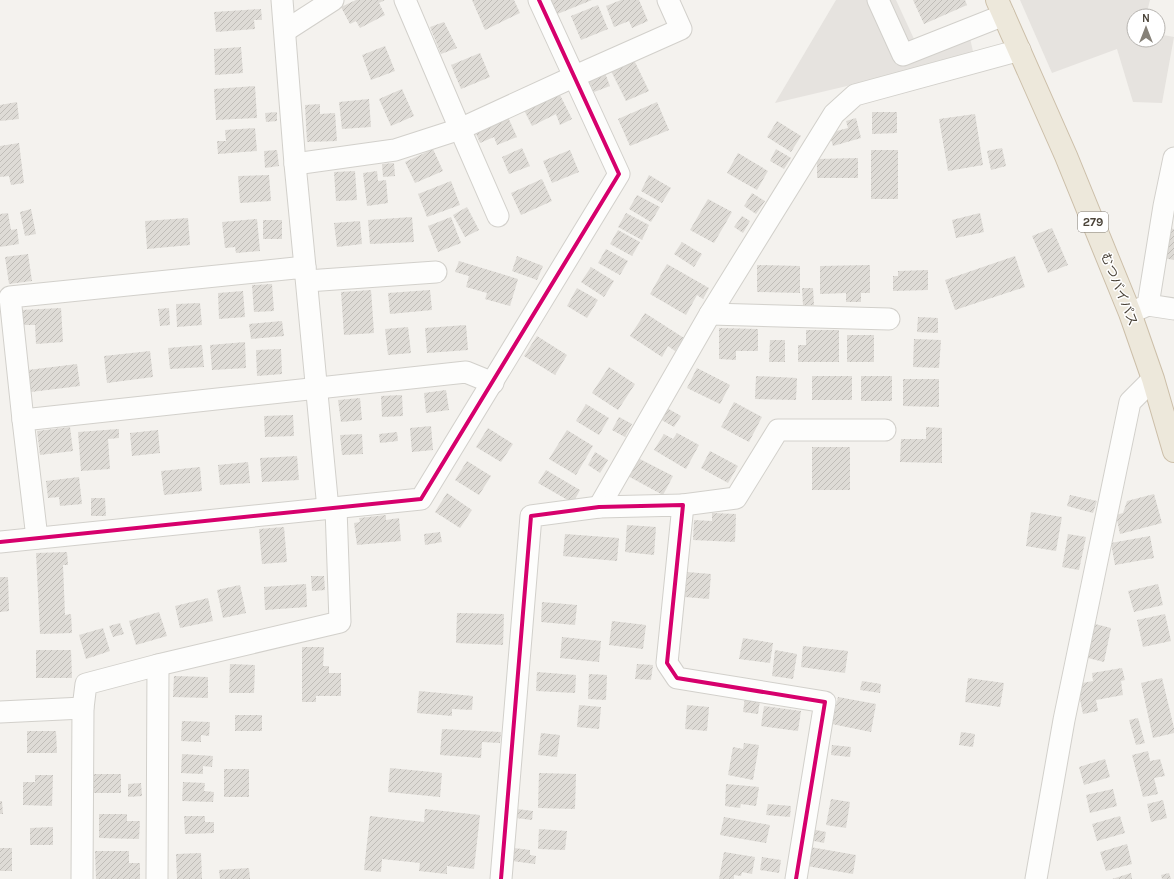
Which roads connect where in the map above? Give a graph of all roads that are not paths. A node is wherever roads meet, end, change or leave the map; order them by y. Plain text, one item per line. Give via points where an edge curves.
1 (282, 0) edge
2 (333, 0) edge
3 (405, 0) edge
4 (539, 0) edge
5 (668, 0) edge
6 (878, 0) edge
7 (1000, 8) edge
8 (285, 31) junction
9 (1020, 50) junction
10 (573, 76) junction
11 (460, 129) junction
12 (1174, 158) edge
13 (295, 164) junction
14 (498, 216) dead end
15 (436, 272) dead end
16 (306, 274) junction
17 (1139, 309) junction
18 (1174, 309) edge
19 (710, 314) junction
20 (889, 319) dead end
21 (1153, 379) junction
22 (493, 383) junction
23 (317, 388) junction
24 (23, 420) junction
25 (885, 430) dead end
26 (1174, 451) edge
27 (683, 505) junction
28 (599, 507) junction
29 (332, 509) junction
30 (37, 538) junction
31 (0, 542) edge
32 (158, 665) junction
33 (83, 708) junction
34 (0, 712) edge
35 (82, 879) edge
36 (157, 879) edge
37 (501, 879) edge
38 (796, 879) edge
39 (1036, 879) edge

1 - 8 street
2 - 8 street
3 - 11 street
4 - 10 street
5 - 10 street via 681,29
6 - 7 street via 904,55
7 - 9 highway, むつバイパス / 279
8 - 13 street
9 - 17 highway, むつバイパス / 279 via 1066,156
9 - 19 street via 855,95 834,114
10 - 11 street
10 - 22 street via 619,174
11 - 13 street via 395,150
11 - 14 street
12 - 17 street
13 - 16 street
15 - 16 street
16 - 23 street
16 - 24 street via 10,297
17 - 18 street
17 - 21 highway, むつバイパス / 279
19 - 20 street
19 - 28 street
21 - 26 highway, むつバイパス / 279
21 - 39 street via 1130,402 1064,720
22 - 23 street via 466,372
22 - 29 street via 422,499
23 - 24 street
23 - 29 street
24 - 30 street
25 - 27 street via 778,430 736,498
27 - 28 street
27 - 38 street via 667,663 677,678 825,702
28 - 37 street via 531,516
29 - 30 street
29 - 32 street via 340,622
30 - 31 street
32 - 33 street via 86,684
32 - 36 street
33 - 34 street
33 - 35 street

